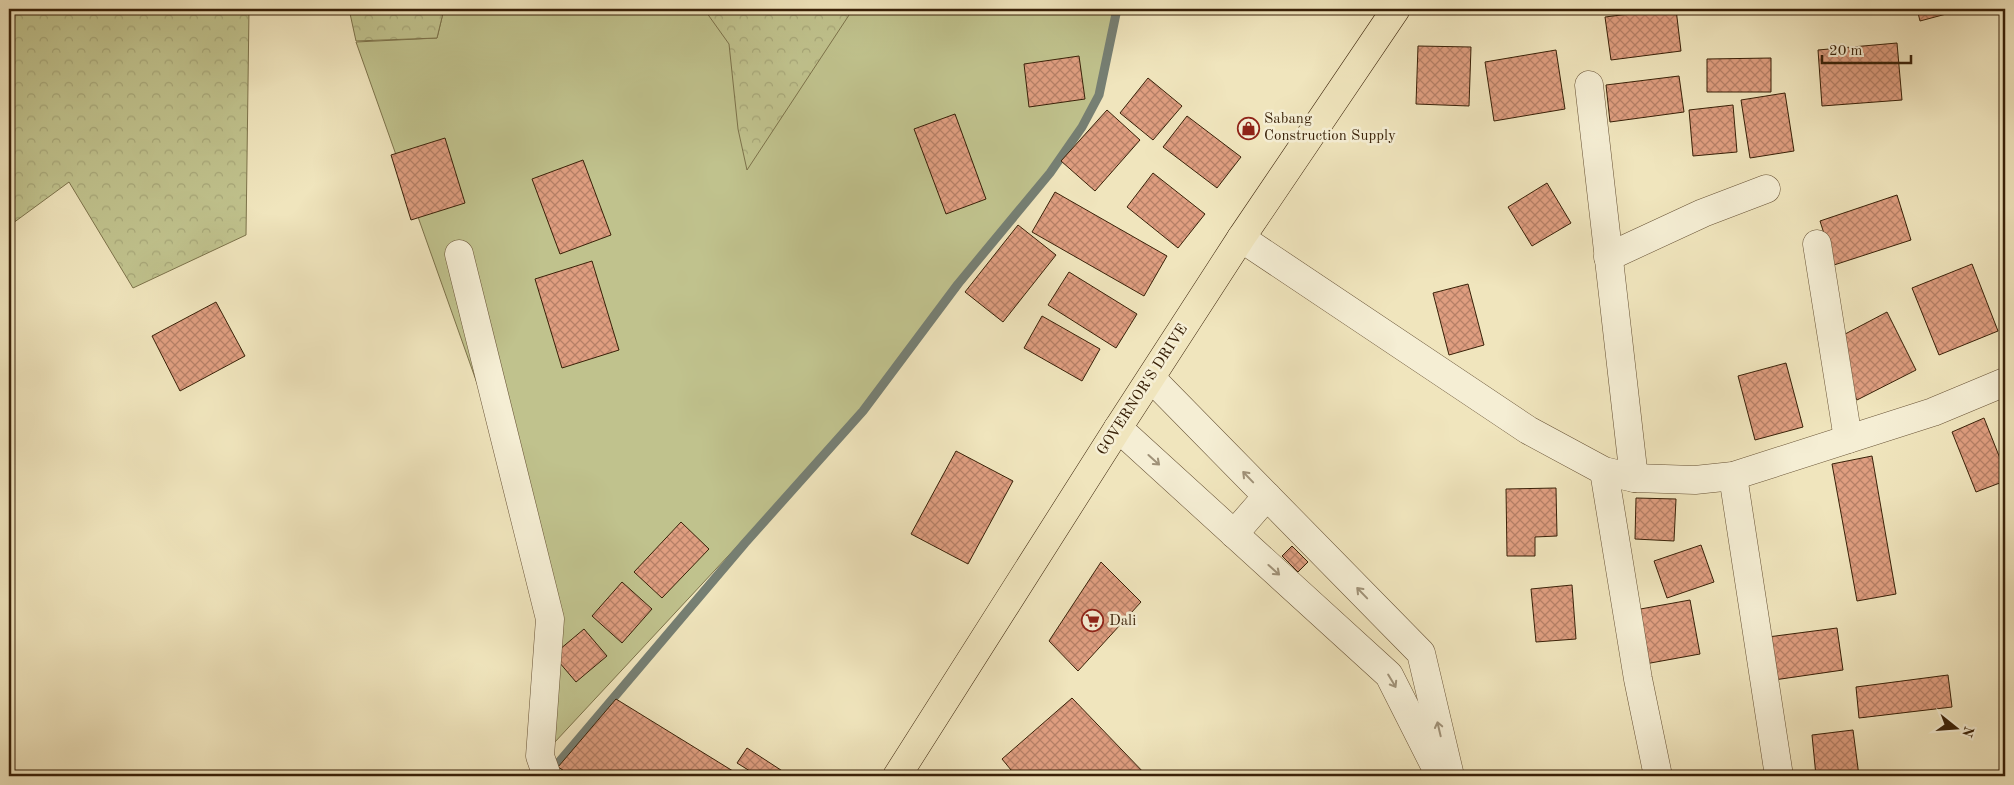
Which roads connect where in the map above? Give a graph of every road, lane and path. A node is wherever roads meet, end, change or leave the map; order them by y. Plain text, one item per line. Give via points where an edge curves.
1 (1396, 9) edge
2 (1589, 85) dead end
3 (1766, 189) dead end
4 (1241, 238) junction
5 (1817, 244) dead end
6 (459, 254) dead end
7 (1608, 257) junction
8 (1151, 378) junction
9 (2005, 382) edge
10 (1118, 428) junction
11 (1848, 439) junction
12 (1604, 471) junction
13 (1733, 476) junction
14 (1634, 478) junction
15 (1267, 496) junction
16 (1234, 534) junction
17 (547, 776) edge
18 (896, 776) edge
19 (1440, 776) edge
20 (1450, 776) edge
21 (1658, 776) edge
22 (1780, 776) edge

1 - 4 main road, GOVERNOR'S DRIVE
2 - 7 street
3 - 7 street via 1703,213
4 - 8 main road, GOVERNOR'S DRIVE
4 - 12 street via 1528,430
5 - 11 street
6 - 17 street via 550,619 540,756
7 - 14 street
8 - 10 main road, GOVERNOR'S DRIVE
15 -> 8 street
9 - 11 street via 1933,412
10 -> 16 street
10 - 18 main road, GOVERNOR'S DRIVE
11 - 13 street
12 - 14 street
12 - 21 street via 1638,679
13 - 14 street via 1695,480
13 - 22 street
15 - 16 street
20 -> 15 street via 1421,653
16 -> 19 street via 1389,675

